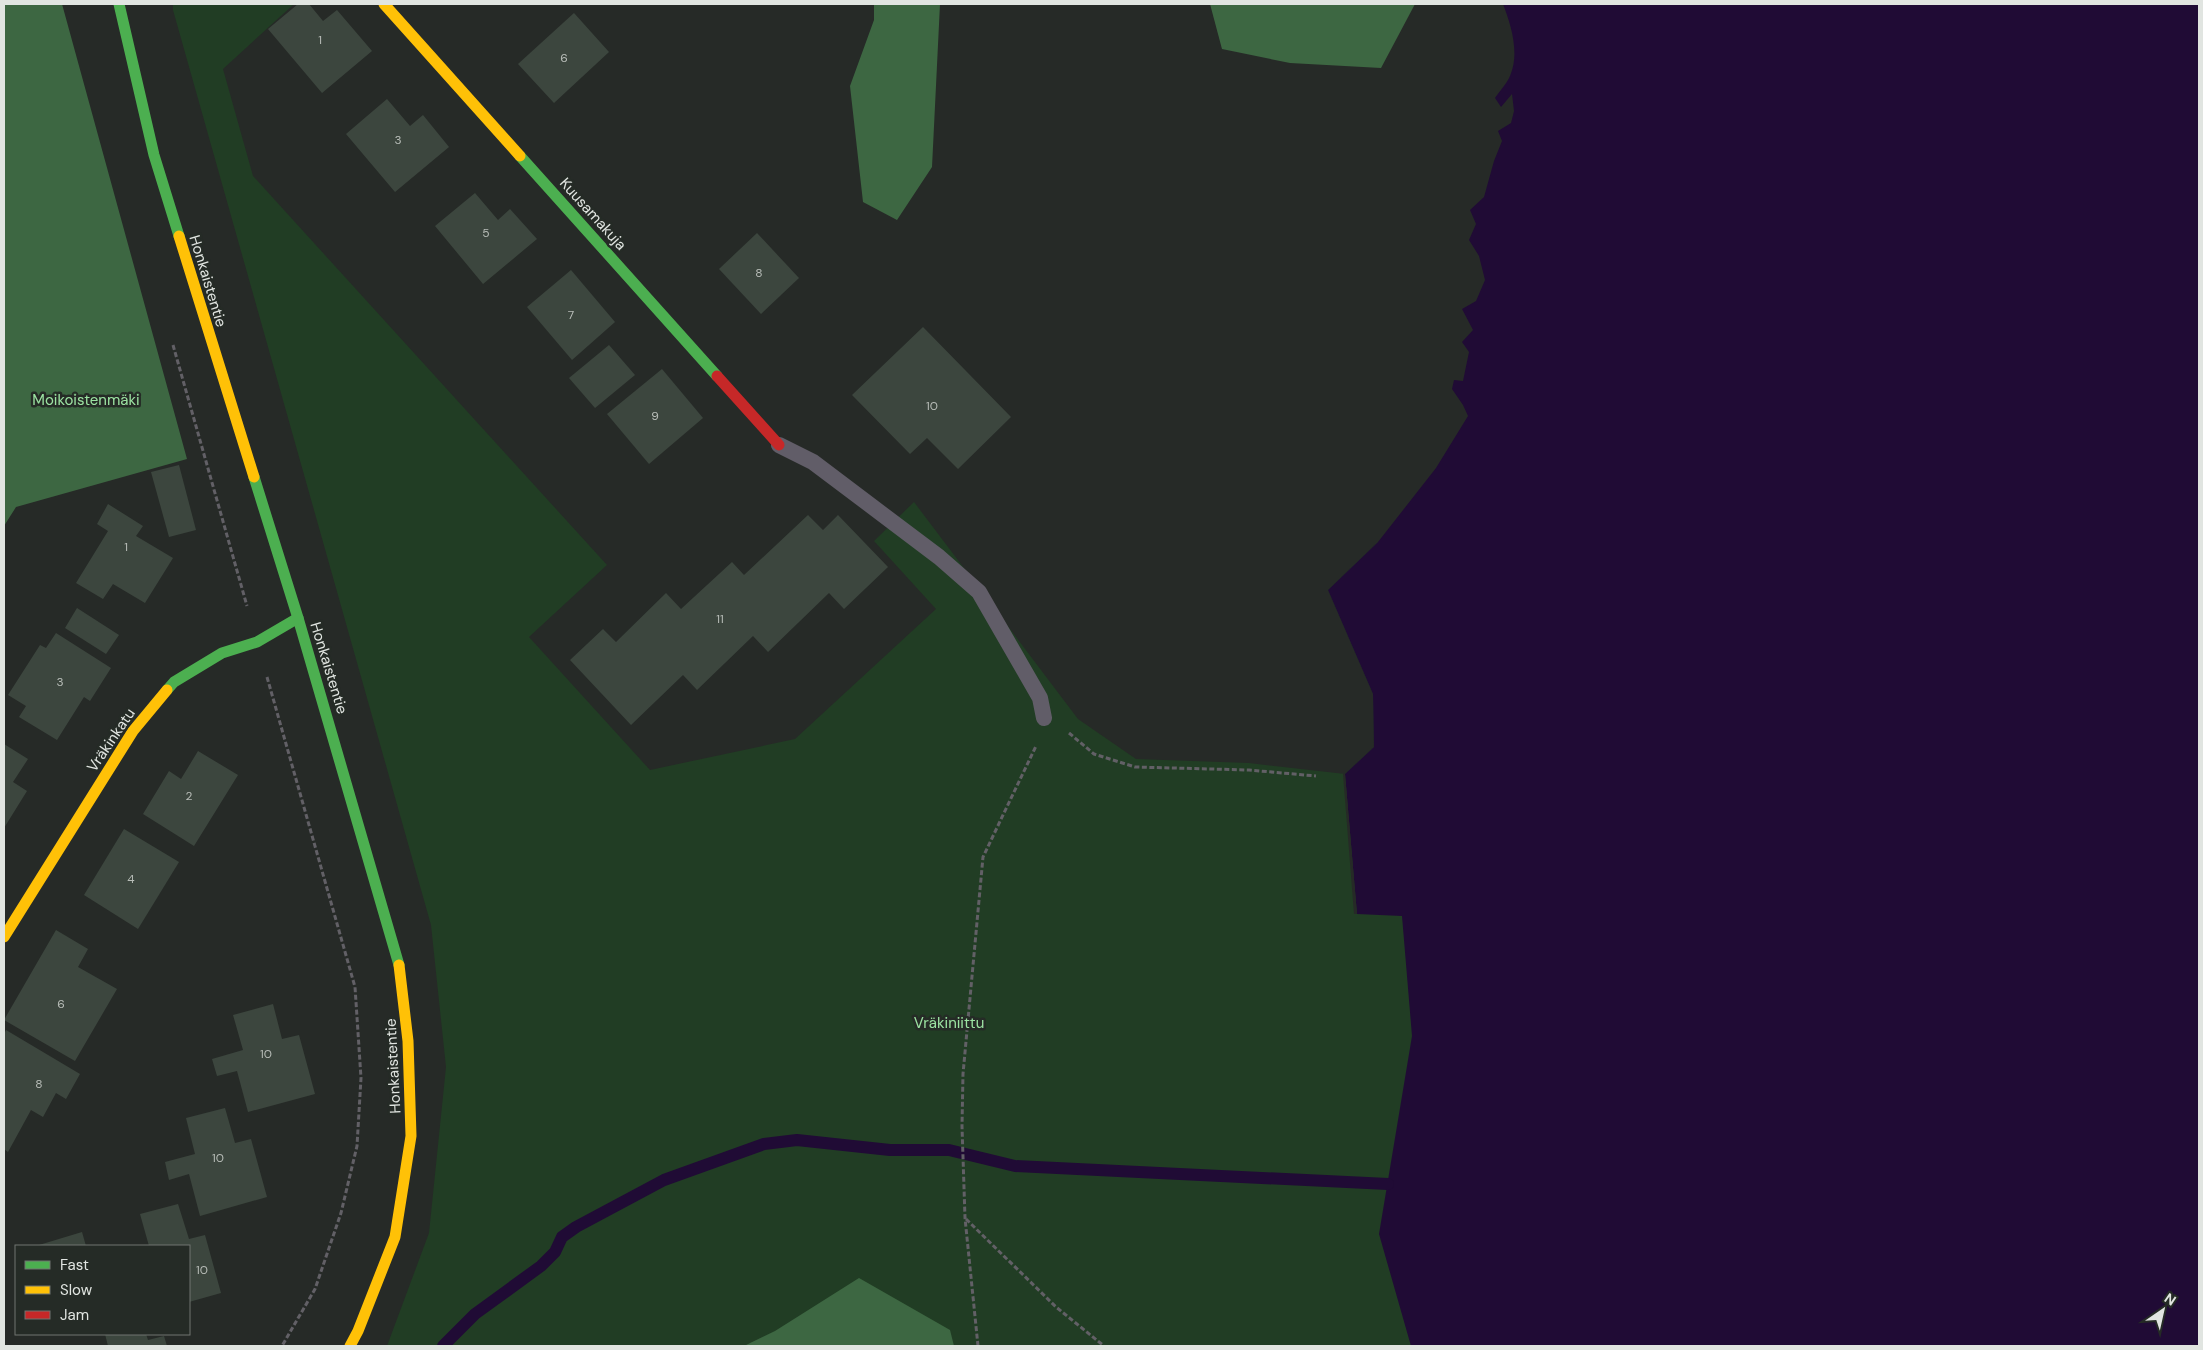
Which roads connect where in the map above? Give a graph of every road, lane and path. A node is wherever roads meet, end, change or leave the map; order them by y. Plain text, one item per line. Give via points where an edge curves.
1 (119, 4) edge
2 (384, 4) edge
3 (779, 445) joint
4 (298, 618) junction
5 (1044, 718) junction
6 (1316, 776) dead end
7 (4, 937) edge
8 (965, 1218) junction
9 (350, 1346) edge
10 (978, 1346) edge
11 (1104, 1346) edge

1 - 4 street, Honkaistentie via 154,155
2 - 3 street, Kuusamakuja
3 - 5 lane via 813,462 939,557 979,592 1040,698
4 - 7 street, Vräkinkatu via 257,642 222,653 174,682 133,731
4 - 9 street, Honkaistentie via 401,971 408,1042 412,1136 395,1237
5 - 6 path via 1057,723 1094,754 1135,767 1249,770
5 - 8 path via 1039,739 983,857 963,1074
8 - 10 path
8 - 11 path via 1056,1307

